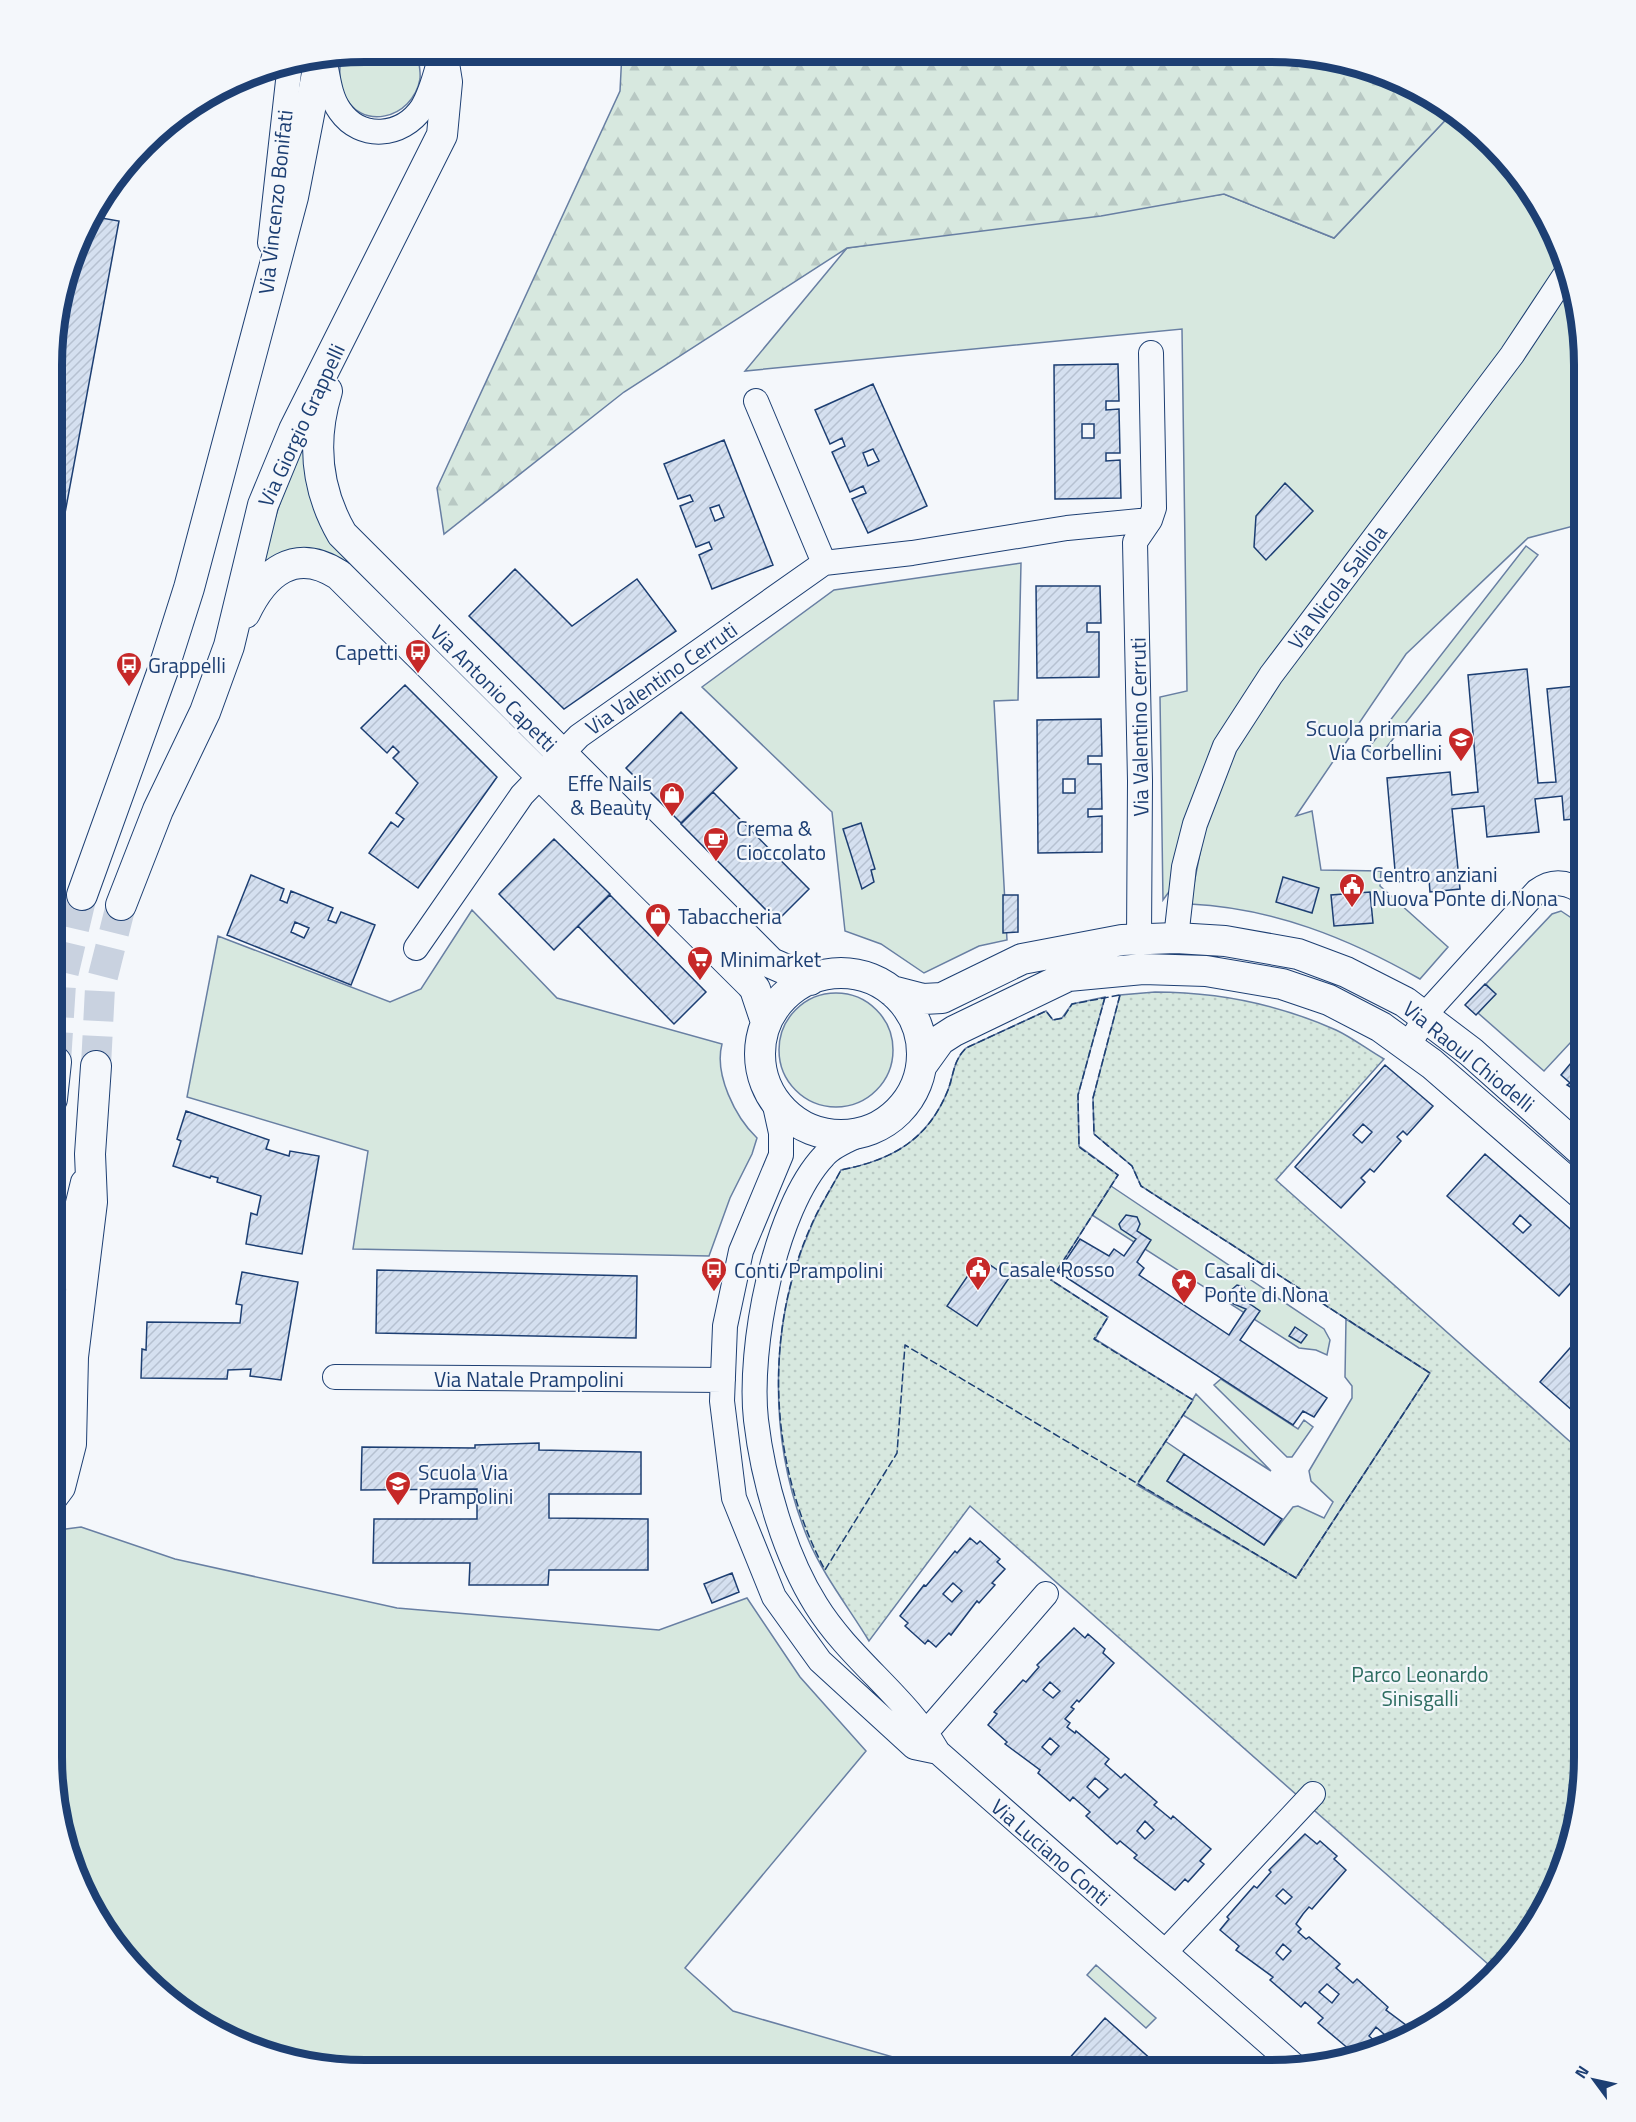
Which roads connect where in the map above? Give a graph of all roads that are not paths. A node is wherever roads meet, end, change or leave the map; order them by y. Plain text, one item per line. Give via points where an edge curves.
1 (438, 62) edge
2 (444, 62) edge
3 (324, 64) edge
4 (321, 65) edge
5 (289, 71) edge
6 (1562, 280) edge
7 (263, 306) junction
8 (347, 326) junction
9 (1151, 353) dead end
10 (756, 401) dead end
11 (1150, 520) junction
12 (824, 563) junction
13 (229, 646) junction
14 (551, 765) junction
15 (1574, 889) edge
16 (82, 895) tunnel mouth
17 (121, 905) tunnel mouth
18 (1176, 938) junction
19 (1139, 939) junction
20 (416, 948) dead end
21 (810, 980) junction
22 (892, 991) junction
23 (1425, 1018) junction
24 (765, 1019) junction
25 (1408, 1046) junction
26 (922, 1065) junction
27 (96, 1066) tunnel mouth
28 (774, 1101) junction
29 (867, 1131) junction
30 (1574, 1144) edge
31 (90, 1154) junction
32 (1574, 1187) edge
33 (61, 1269) edge
34 (335, 1377) dead end
35 (723, 1390) junction
36 (757, 1400) junction
37 (61, 1483) edge
38 (1046, 1594) dead end
39 (926, 1744) junction
40 (1313, 1794) dead end
41 (1165, 1952) junction
42 (1288, 2060) edge

1 - 3 street via 422,108 399,128 381,133 358,128 340,112
2 - 8 main road, Via Giorgio Grappelli via 447,82 442,135
4 - 7 main road via 293,197
5 - 7 street, Via Vincenzo Bonifati
6 - 18 street, Via Nicola Saliola via 1512,356 1271,675 1225,746 1194,824 1184,867
7 - 16 main road via 177,625
8 - 13 main road, Via Giorgio Grappelli via 294,430 263,505
8 - 14 main road, Via Antonio Capetti via 319,416 321,483 332,517 342,534 412,604
9 - 11 street, Via Valentino Cerruti via 1155,508
10 - 12 street
11 - 12 street, Via Valentino Cerruti
11 - 19 street, Via Valentino Cerruti via 1136,542
12 - 14 street, Via Valentino Cerruti via 579,736
13 - 14 main road, Via Antonio Capetti via 257,589 276,571 300,563 324,565
13 - 17 main road, Via Giorgio Grappelli via 205,712 158,810
14 - 20 street, Via Antonio Capetti via 522,795
14 - 21 main road, Via Antonio Capetti via 771,963
14 - 24 main road, Via Antonio Capetti via 751,984
15 - 23 street via 1550,883 1537,891
18 - 19 main road, Via Raoul Chiodelli
18 - 23 main road, Via Raoul Chiodelli via 1225,941 1298,954 1346,972 1405,1002
19 - 22 main road, Via Raoul Chiodelli via 1022,959 942,998 923,999
21 - 22 main road via 834,974 859,975
21 - 24 main road via 776,1002
22 - 26 main road via 918,1023
23 - 25 street
23 - 30 main road, Via Raoul Chiodelli via 1470,1052
24 - 28 main road via 759,1037 760,1079
25 - 26 main road, Via Raoul Chiodelli via 1329,1000 1282,984 1206,971 1143,969 1068,976 954,1031 940,1040
25 - 32 main road, Via Raoul Chiodelli
26 - 29 main road via 911,1102 897,1116
27 - 31 main road
28 - 29 main road via 795,1119 819,1130 843,1135
28 - 35 street, Via Luciano Conti via 782,1133 781,1155 745,1241 731,1288 725,1326
29 - 36 street, Via Luciano Conti via 822,1157 783,1230 758,1344
31 - 33 street
31 - 37 main road via 92,1202 73,1357 71,1444
34 - 35 street, Via Natale Prampolini
35 - 36 street
35 - 39 street, Via Luciano Conti via 734,1498 774,1597 815,1654
36 - 39 street, Via Luciano Conti via 756,1419 772,1497 797,1568 837,1635
38 - 39 street
39 - 41 street, Via Luciano Conti
40 - 41 street
41 - 42 street, Via Luciano Conti

